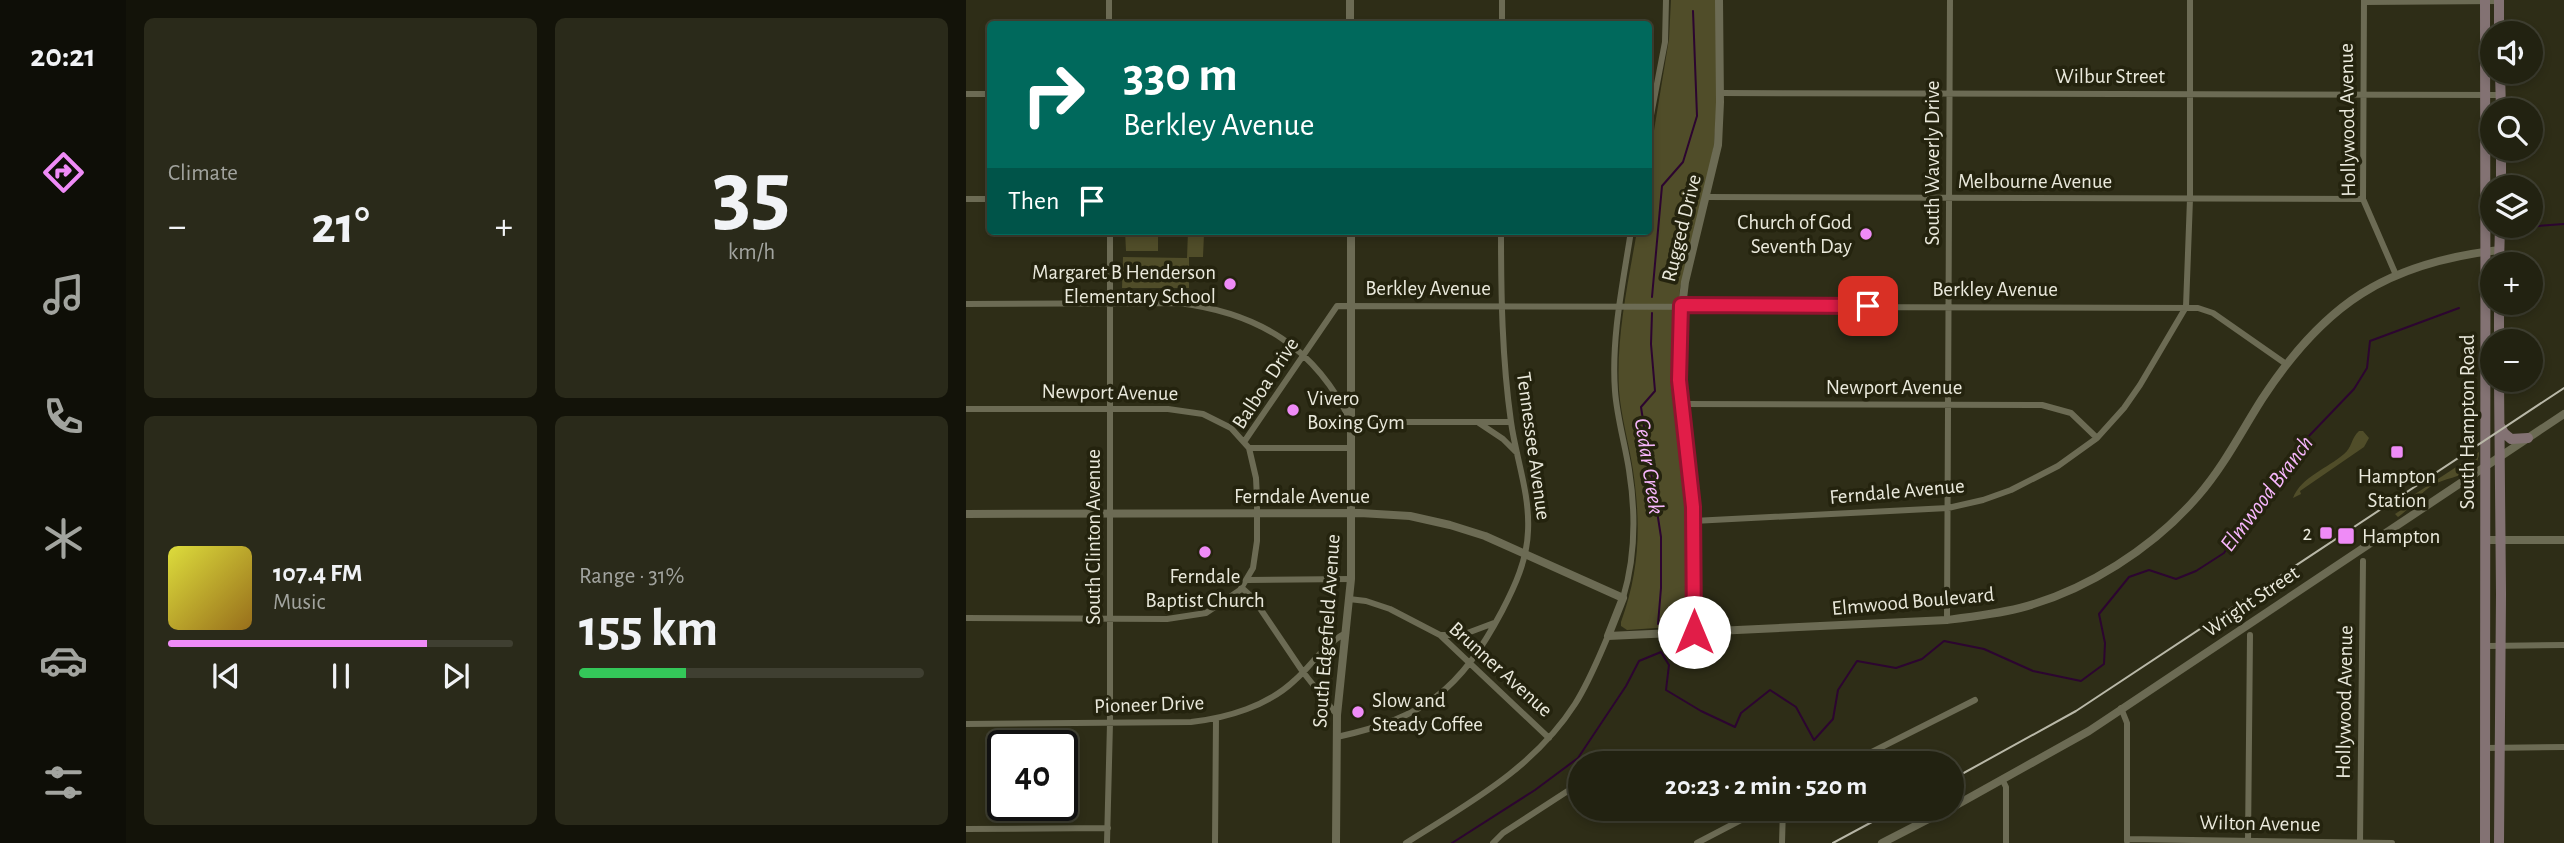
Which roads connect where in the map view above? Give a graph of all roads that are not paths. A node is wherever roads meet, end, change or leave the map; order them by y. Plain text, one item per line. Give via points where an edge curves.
1 (1109, 0) edge
2 (1350, 0) edge
3 (1502, 0) edge
4 (1666, 0) edge
5 (1720, 0) edge
6 (1950, 0) edge
7 (2190, 0) edge
8 (2485, 0) edge
9 (2499, 0) edge
10 (2364, 1) edge
11 (1109, 21) edge
12 (1350, 21) edge
13 (1502, 21) edge
14 (2499, 21) edge
15 (2501, 84) edge
16 (1720, 93) junction
17 (966, 94) edge
18 (987, 94) edge
19 (1652, 94) edge
20 (1950, 94) junction
21 (2189, 94) junction
22 (2363, 94) junction
23 (2486, 95) junction
24 (2501, 95) joint
25 (2488, 175) edge
26 (1706, 197) junction
27 (1949, 198) junction
28 (966, 199) edge
29 (987, 199) edge
30 (2190, 199) junction
31 (2364, 199) junction
32 (1110, 235) edge
33 (1351, 235) edge
34 (1501, 235) edge
35 (1629, 235) edge
36 (2487, 238) edge
37 (2500, 238) edge
38 (2499, 250) joint
39 (2486, 251) junction
40 (2396, 275) junction
41 (966, 304) edge
42 (1111, 304) junction
43 (1351, 305) junction
44 (1620, 305) junction
45 (1681, 305) junction
46 (1501, 306) junction
47 (1948, 306) junction
48 (2186, 307) junction
49 (2485, 329) edge
50 (1304, 355) junction
51 (2286, 364) junction
52 (2485, 392) edge
53 (2499, 392) edge
54 (1681, 404) junction
55 (1948, 405) junction
56 (1110, 408) junction
57 (966, 409) edge
58 (2564, 414) edge
59 (1351, 422) junction
60 (1478, 422) junction
61 (1511, 422) junction
62 (2500, 424) junction
63 (2097, 438) junction
64 (2528, 438) junction
65 (1244, 442) junction
66 (1249, 448) junction
67 (1351, 448) junction
68 (1517, 453) junction
69 (2500, 457) junction
70 (2486, 467) junction
71 (1948, 508) junction
72 (1111, 513) junction
73 (1351, 513) junction
74 (966, 514) edge
75 (1257, 514) junction
76 (1693, 521) junction
77 (2487, 540) junction
78 (2564, 540) edge
79 (2501, 541) junction
80 (1525, 554) junction
81 (2363, 561) dead end
82 (1351, 579) junction
83 (1248, 580) junction
84 (1242, 588) junction
85 (1623, 598) junction
86 (1349, 599) junction
87 (966, 618) edge
88 (1111, 619) junction
89 (1947, 620) junction
90 (1496, 622) junction
91 (1694, 632) junction
92 (1346, 633) junction
93 (1440, 635) junction
94 (2250, 635) dead end
95 (1608, 636) junction
96 (2564, 645) edge
97 (2487, 646) junction
98 (2500, 646) junction
99 (1471, 663) junction
100 (1303, 672) junction
101 (1975, 700) dead end
102 (2121, 708) junction
103 (1337, 715) junction
104 (1216, 719) junction
105 (1110, 723) junction
106 (966, 724) edge
107 (1337, 737) junction
108 (1549, 738) junction
109 (2564, 747) edge
110 (2485, 748) junction
111 (2499, 748) junction
112 (1874, 751) edge
113 (2003, 781) junction
114 (1568, 791) edge
115 (1964, 801) edge
116 (1739, 821) edge
117 (1783, 821) edge
118 (1925, 821) edge
119 (1108, 828) junction
120 (966, 829) edge
121 (2127, 841) edge
122 (2248, 842) edge
123 (1107, 843) edge
124 (1215, 843) edge
125 (1336, 843) edge
126 (1406, 843) edge
127 (1493, 843) edge
128 (1698, 843) edge
129 (1782, 843) edge
130 (1882, 843) edge
131 (2006, 843) edge
132 (2360, 843) edge
133 (2392, 843) edge
134 (2485, 843) edge
135 (2499, 843) edge

1 - 11 street
2 - 12 street
3 - 13 street
4 - 19 street via 1665,43
5 - 16 street, Rugged Drive
6 - 20 street, South Waverly Drive
7 - 21 street
8 - 9 street
8 - 10 street
8 - 23 main road, South Hampton Road
9 - 14 main road
10 - 22 street, Hollywood Avenue
15 - 24 main road
16 - 20 street, Wilbur Street
16 - 26 street, Rugged Drive via 1718,145
17 - 18 street
20 - 21 street, Wilbur Street
20 - 27 street, South Waverly Drive
21 - 22 street, Wilbur Street
21 - 30 street
22 - 23 street, Wilbur Street
22 - 31 street, Hollywood Avenue
23 - 24 street, Wilbur Street
23 - 25 main road, South Hampton Road
26 - 27 street, Melbourne Avenue
26 - 45 street, Rugged Drive
27 - 30 street, Melbourne Avenue
27 - 47 street, South Waverly Drive
28 - 29 street
30 - 31 street, Melbourne Avenue
30 - 48 street
31 - 40 street, Hollywood Avenue
32 - 42 street, South Clinton Avenue
33 - 43 street, South Edgefield Avenue
34 - 46 street, Tennessee Avenue
35 - 44 street, Rugged Drive
36 - 39 main road, South Hampton Road
37 - 38 main road
38 - 39 street, Elmwood Boulevard
39 - 40 street, Elmwood Boulevard via 2430,262
39 - 49 main road, South Hampton Road
40 - 51 street, Elmwood Boulevard via 2337,309
41 - 42 street
42 - 50 street via 1179,303 1229,312 1277,333
42 - 56 street, South Clinton Avenue
43 - 46 street, Berkley Avenue
43 - 50 street, Balboa Drive via 1338,306
43 - 59 street, South Edgefield Avenue
44 - 45 street, Berkley Avenue
44 - 46 street, Berkley Avenue
44 - 85 street, Rugged Drive via 1615,390 1634,528
45 - 47 street, Berkley Avenue
45 - 54 street, Rugged Drive
46 - 61 street, Tennessee Avenue
47 - 48 street, Berkley Avenue
47 - 55 street, South Waverly Drive
48 - 51 street, Berkley Avenue via 2213,313
48 - 63 street, Ferndale Avenue via 2140,385
50 - 59 street
50 - 65 street, Balboa Drive
51 - 89 street, Elmwood Boulevard via 2213,478 2151,540 2109,569 2045,600
52 - 70 main road, South Hampton Road
53 - 62 main road, South Hampton Road
54 - 55 street, Newport Avenue
54 - 76 street, Rugged Drive
55 - 63 street, Newport Avenue via 2058,408 2077,418
55 - 71 street, South Waverly Drive
56 - 57 street, Newport Avenue
56 - 65 street, Newport Avenue via 1203,414 1231,428
56 - 72 street, South Clinton Avenue
58 - 64 street, Wright Street
59 - 60 street
59 - 67 street, South Edgefield Avenue
60 - 61 street
60 - 68 street
61 - 68 street, Tennessee Avenue
62 - 64 main road via 2511,439
62 - 69 main road, South Hampton Road
63 - 71 street, Ferndale Avenue via 2058,466 2011,490
64 - 69 street, Wright Street
65 - 66 street, Balboa Drive
66 - 67 street
66 - 75 street, Balboa Drive
67 - 73 street, South Edgefield Avenue
68 - 80 street, Tennessee Avenue via 1528,510
69 - 70 street, Wright Street
69 - 79 main road, South Hampton Road
70 - 77 main road, South Hampton Road
70 - 102 street, Wright Street
71 - 76 street, Ferndale Avenue
71 - 89 street, South Waverly Drive
72 - 74 street, Ferndale Avenue
72 - 75 street, Ferndale Avenue
72 - 88 street, South Clinton Avenue
73 - 75 street, Ferndale Avenue
73 - 80 street, Ferndale Avenue via 1428,519 1469,530
73 - 82 street, South Edgefield Avenue
75 - 83 street, Balboa Drive via 1256,555
76 - 91 street, Rugged Drive
77 - 79 street
77 - 97 main road, South Hampton Road
78 - 79 street
79 - 98 main road, South Hampton Road
80 - 85 street, Ferndale Avenue
80 - 90 street, Tennessee Avenue
81 - 132 street, Hollywood Avenue
82 - 83 street
82 - 86 street, South Edgefield Avenue
83 - 84 street, Balboa Drive
84 - 88 street via 1206,613 1185,618
84 - 100 street via 1253,597
85 - 95 street, Rugged Drive
86 - 92 street, South Edgefield Avenue
86 - 93 street, Brunner Avenue via 1390,609
87 - 88 street
88 - 105 street, South Clinton Avenue
89 - 91 street, Elmwood Boulevard
90 - 93 street via 1462,635
90 - 99 street, Tennessee Avenue
91 - 95 street, Elmwood Boulevard
92 - 100 street, Pioneer Drive via 1329,642
92 - 103 street, South Edgefield Avenue
93 - 99 street, Brunner Avenue
94 - 122 street
95 - 108 street via 1576,703
96 - 98 street
97 - 98 street
97 - 110 main road, South Hampton Road
98 - 111 main road, South Hampton Road
99 - 107 street, Tennessee Avenue via 1436,698 1413,712 1388,724
99 - 108 street, Brunner Avenue
100 - 103 street
100 - 104 street, Pioneer Drive via 1260,703
101 - 112 street
102 - 113 street, Wright Street
102 - 121 street via 2127,723
103 - 107 street, South Edgefield Avenue
104 - 105 street, Pioneer Drive
104 - 124 street
105 - 106 street, Pioneer Drive
105 - 119 street, South Clinton Avenue
107 - 125 street, South Edgefield Avenue
108 - 126 street via 1496,787
109 - 111 street
110 - 111 street
110 - 134 main road, South Hampton Road
111 - 135 main road, South Hampton Road
113 - 115 street, Wright Street
113 - 131 street
114 - 127 street
116 - 128 street
117 - 129 street
118 - 130 street, Wright Street
119 - 120 street
119 - 123 street, South Clinton Avenue
121 - 122 street, Wilton Avenue
122 - 132 street, Wilton Avenue
132 - 133 street, Wilton Avenue

